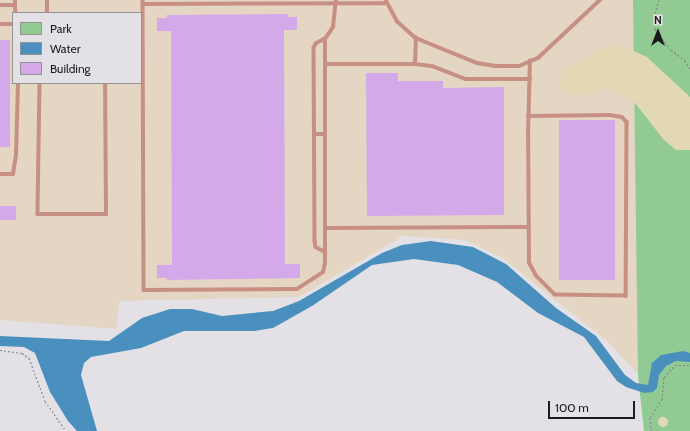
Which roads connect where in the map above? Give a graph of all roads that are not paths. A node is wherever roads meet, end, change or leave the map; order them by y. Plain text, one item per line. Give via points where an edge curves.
1 (15, 0) edge
2 (47, 0) edge
3 (600, 0) edge
4 (386, 1) edge
5 (143, 2) edge
6 (336, 2) edge
7 (0, 5) edge
8 (15, 5) junction
9 (16, 12) edge
10 (47, 12) edge
11 (0, 24) edge
12 (12, 24) edge
13 (416, 38) junction
14 (324, 39) junction
15 (530, 61) junction
16 (325, 64) junction
17 (415, 64) junction
18 (530, 79) junction
19 (18, 84) edge
20 (40, 84) edge
21 (105, 84) edge
22 (528, 116) junction
23 (314, 134) junction
24 (325, 134) junction
25 (0, 174) edge
26 (528, 227) junction
27 (325, 228) junction
28 (325, 252) junction

1 - 8 lane
2 - 10 lane
3 - 15 lane via 538,58
4 - 6 lane
4 - 13 lane via 397,20
5 - 6 lane
5 - 28 lane via 144,290 297,289 323,272
6 - 14 lane via 333,27
7 - 8 lane
8 - 9 lane
11 - 12 lane
13 - 15 lane via 477,64 519,66
13 - 17 lane
14 - 16 lane
14 - 23 lane via 314,48
15 - 18 lane
16 - 17 lane
16 - 24 lane
17 - 18 lane via 432,66 466,79
18 - 22 lane
19 - 25 lane via 13,174
20 - 21 lane via 38,214 106,214
22 - 26 lane
22 - 26 lane via 610,115 622,117 627,122 626,296 555,295 536,276 529,263
23 - 24 lane
23 - 28 lane via 315,241 316,247
24 - 27 lane
26 - 27 lane
27 - 28 lane

